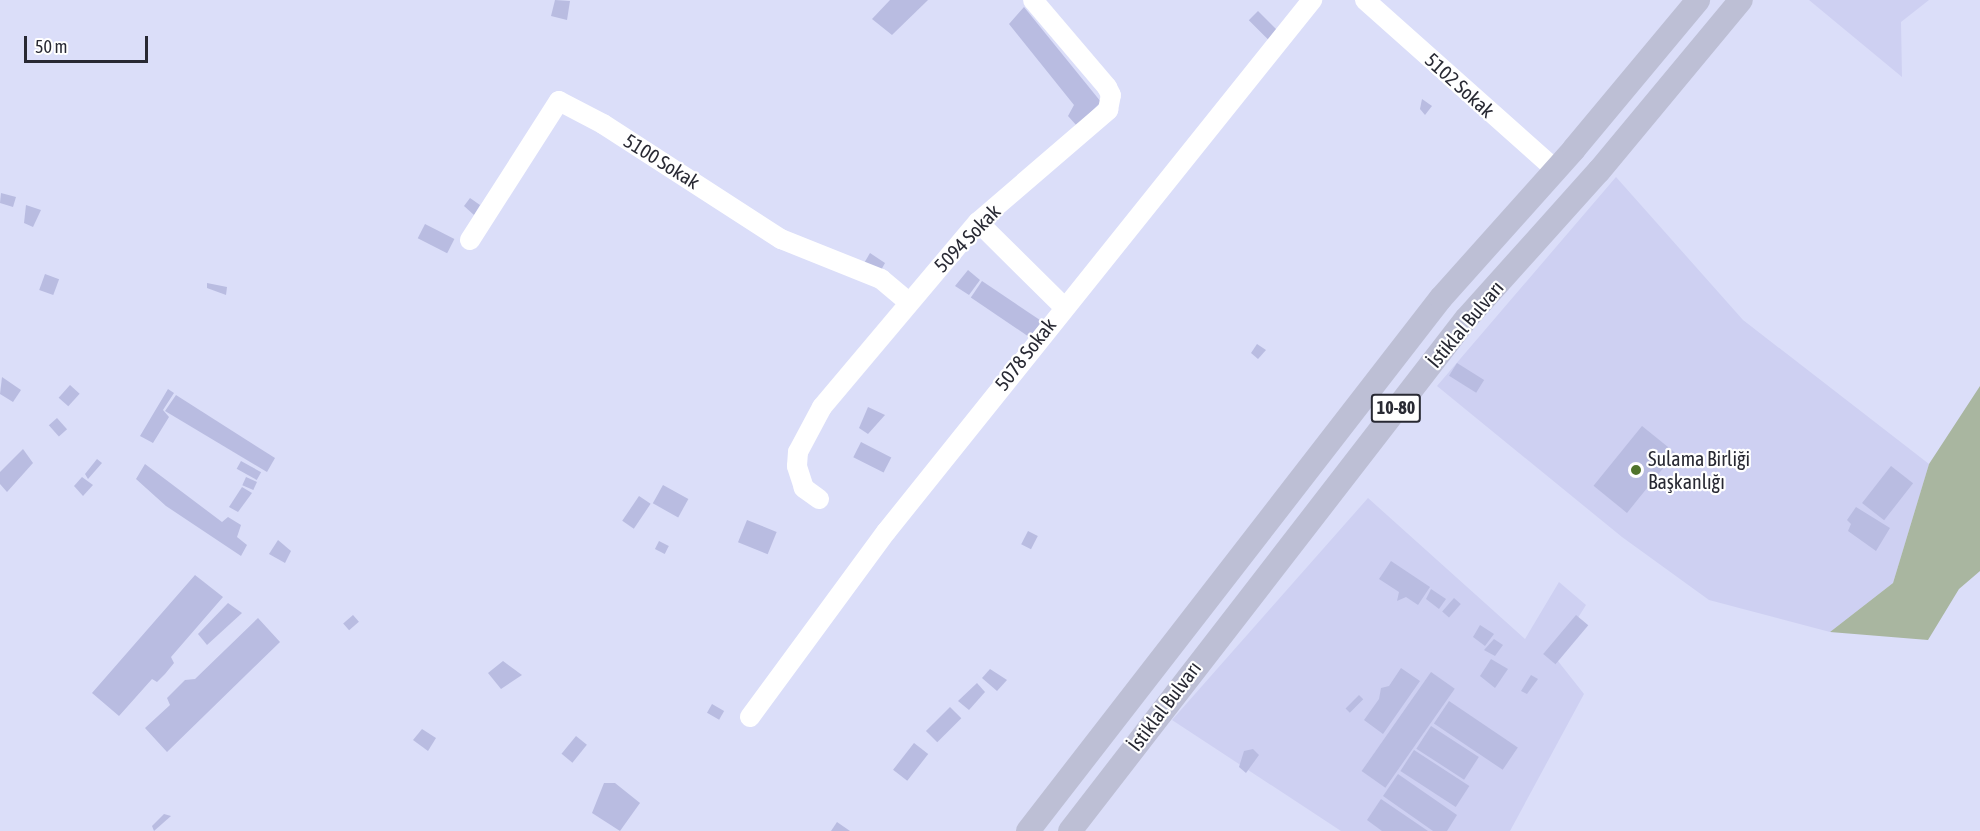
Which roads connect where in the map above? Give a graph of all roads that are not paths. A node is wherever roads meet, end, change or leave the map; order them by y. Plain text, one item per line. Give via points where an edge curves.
1 (1033, 0) edge
2 (1312, 0) edge
3 (1365, 0) edge
4 (1698, 0) edge
5 (1741, 0) edge
6 (1556, 170) junction
7 (978, 222) junction
8 (470, 240) dead end
9 (908, 302) junction
10 (1063, 306) junction
11 (819, 499) dead end
12 (750, 717) dead end
13 (1028, 831) edge
14 (1070, 831) edge

1 - 7 street, 5094 Sokak via 1107,87 1110,104
2 - 10 street, 5078 Sokak
3 - 6 street, 5102 Sokak
4 - 6 main road, İstiklal Bulvarı / 10-80
5 - 14 main road, İstiklal Bulvarı / 10-80 via 1599,171 1466,319
6 - 13 main road, İstiklal Bulvarı / 10-80 via 1440,298
7 - 9 street, 5094 Sokak
7 - 10 street
8 - 9 street, 5100 Sokak via 559,101 603,124 781,239 881,279
9 - 11 street, 5094 Sokak via 822,407 798,452 799,478
10 - 12 street, 5078 Sokak via 886,532

